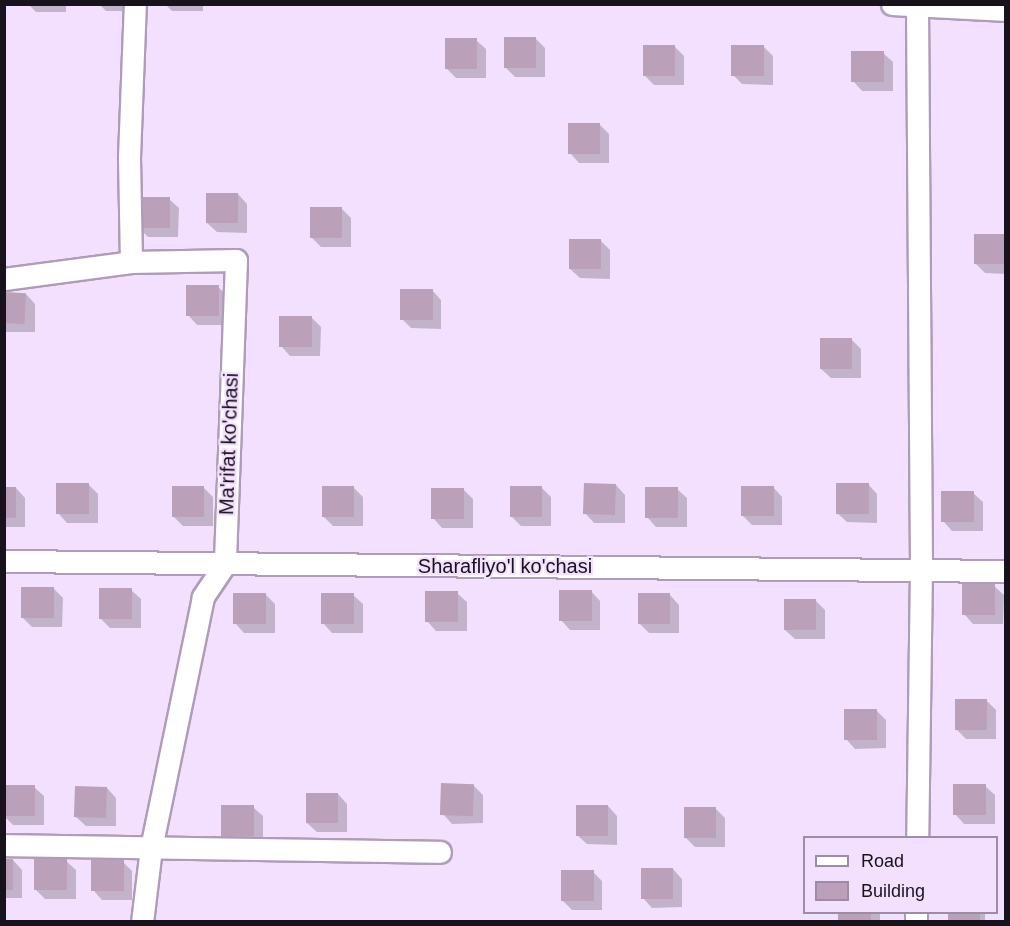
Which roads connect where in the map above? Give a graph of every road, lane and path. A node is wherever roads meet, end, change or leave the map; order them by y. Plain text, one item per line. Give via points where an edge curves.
1 (135, 4) edge
2 (892, 4) edge
3 (917, 6) edge
4 (1005, 10) edge
5 (131, 262) junction
6 (4, 279) edge
7 (4, 561) edge
8 (225, 564) junction
9 (921, 568) junction
10 (1005, 571) edge
11 (917, 836) edge
12 (4, 845) edge
13 (151, 848) junction
14 (440, 852) dead end
15 (142, 921) edge

1 - 5 street via 129,157
2 - 3 street
3 - 4 street
3 - 9 street
5 - 6 street, Ma'rifat ko'chasi
5 - 8 street, Ma'rifat ko'chasi via 236,260
7 - 8 street, Sharafliyo'l ko'chasi
8 - 9 street, Sharafliyo'l ko'chasi
8 - 13 street via 202,597
9 - 10 street, Sharafliyo'l ko'chasi
9 - 11 street
12 - 13 street
13 - 14 street
13 - 15 street

